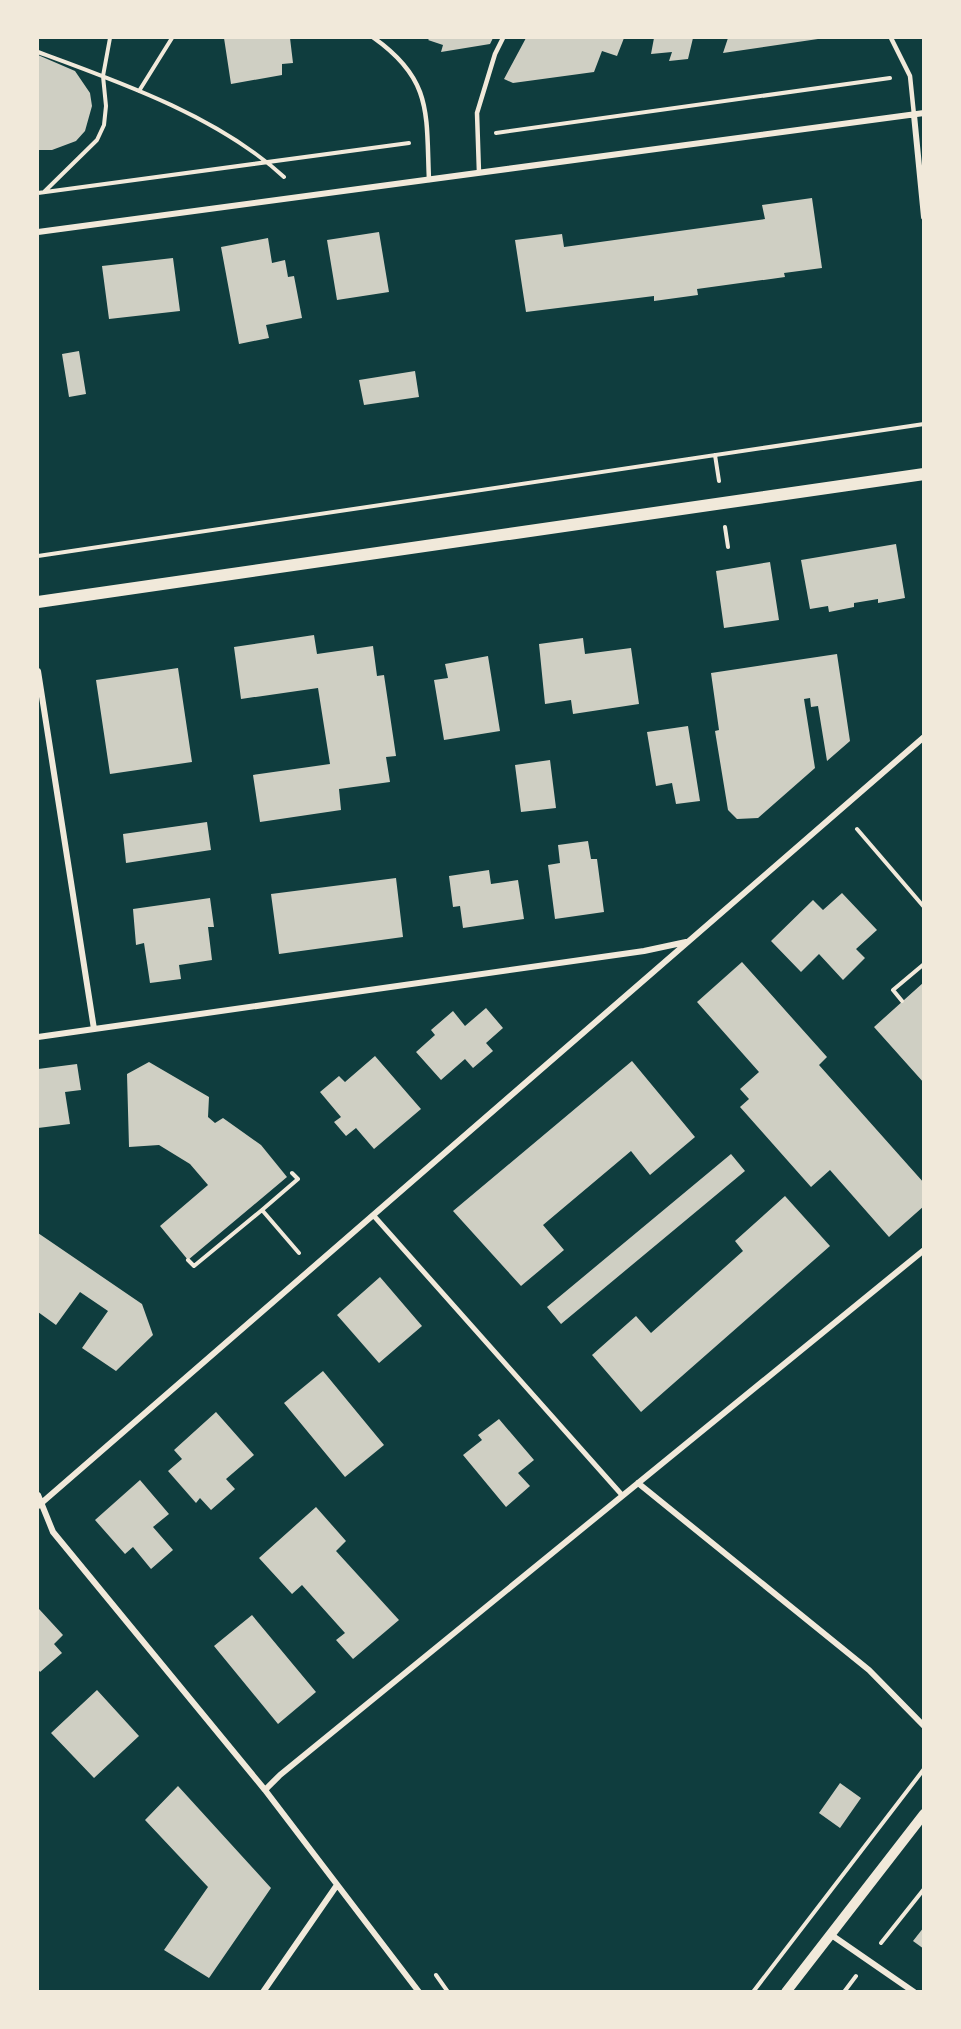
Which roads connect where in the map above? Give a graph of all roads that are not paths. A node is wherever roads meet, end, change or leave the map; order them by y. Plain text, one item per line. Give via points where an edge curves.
1 (374, 38) edge
2 (503, 38) edge
3 (891, 38) edge
4 (924, 114) edge
5 (914, 115) junction
6 (479, 173) junction
7 (429, 180) junction
8 (924, 217) edge
9 (38, 232) edge
10 (924, 474) edge
11 (38, 602) edge
12 (38, 671) edge
13 (924, 737) edge
14 (690, 941) junction
15 (94, 1029) junction
16 (38, 1036) edge
17 (374, 1216) junction
18 (924, 1250) edge
19 (638, 1483) junction
20 (38, 1495) edge
21 (622, 1495) junction
22 (40, 1504) edge
23 (924, 1726) edge
24 (265, 1791) junction
25 (924, 1814) edge
26 (337, 1885) junction
27 (830, 1935) junction
28 (263, 1992) edge
29 (419, 1992) edge
30 (786, 1992) edge
31 (914, 1992) edge

1 - 7 lane via 402,60 418,82 425,109
2 - 6 lane via 477,112
3 - 5 lane via 910,76
4 - 5 street
5 - 6 street
5 - 8 street
6 - 7 street
7 - 9 street
10 - 11 main road
12 - 15 street
13 - 14 street
14 - 15 street via 632,953
14 - 17 street
15 - 16 street
17 - 21 street
17 - 22 street
18 - 19 street
19 - 21 street
19 - 23 street via 874,1674
20 - 22 street
21 - 24 street
22 - 24 street via 53,1532
24 - 26 street
25 - 27 street
26 - 28 street
26 - 29 street
27 - 30 street
27 - 31 street

